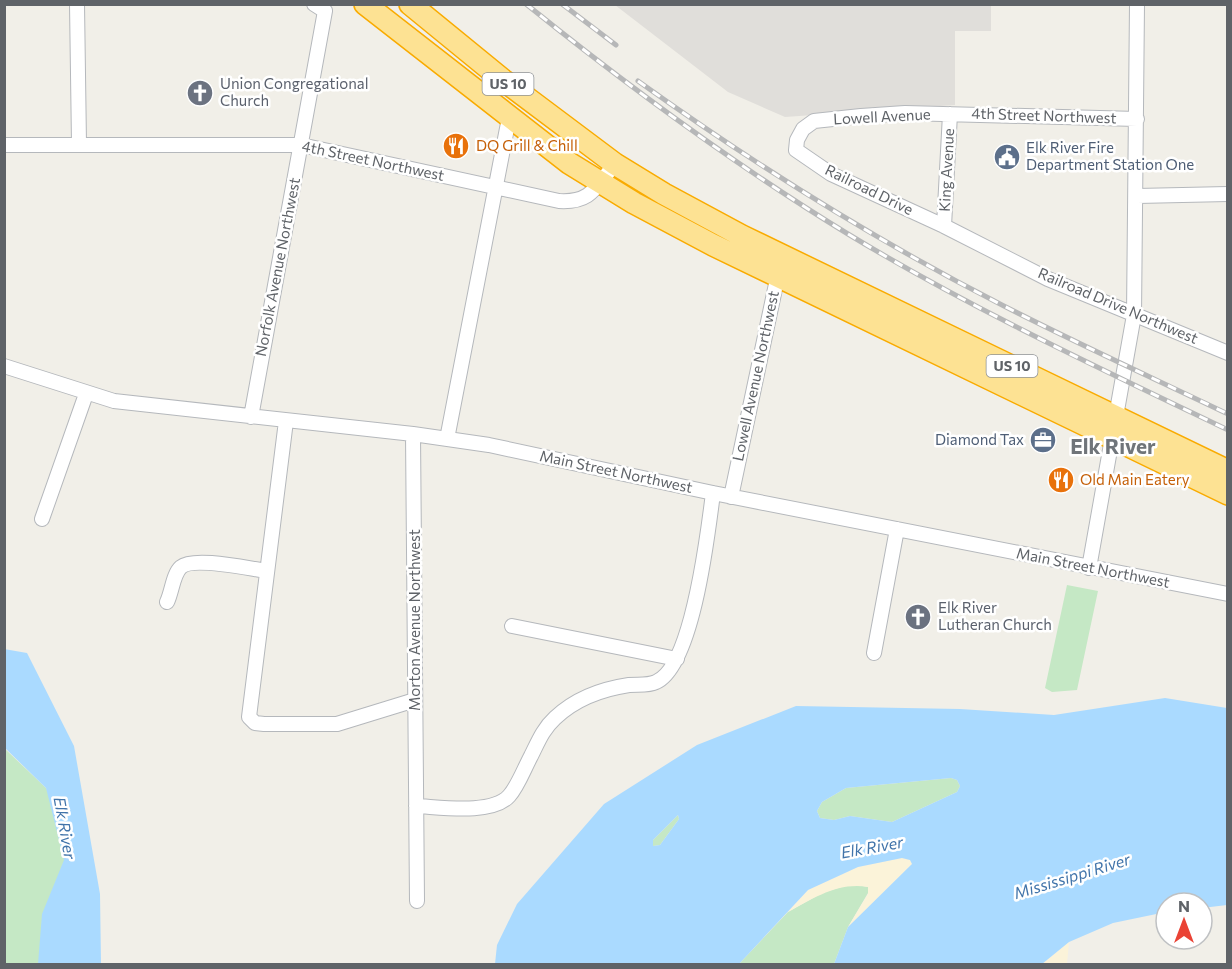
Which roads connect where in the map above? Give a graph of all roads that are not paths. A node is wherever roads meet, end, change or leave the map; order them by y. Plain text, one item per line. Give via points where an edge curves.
1 (77, 4) edge
2 (365, 4) edge
3 (410, 4) edge
4 (1137, 4) edge
5 (319, 8) edge
6 (950, 114) junction
7 (509, 118) junction
8 (1137, 119) junction
9 (79, 144) junction
10 (4, 145) edge
11 (301, 145) junction
12 (796, 150) joint
13 (615, 164) junction
14 (599, 183) junction
15 (494, 187) junction
16 (1227, 194) edge
17 (1137, 196) junction
18 (944, 226) junction
19 (780, 265) junction
20 (1134, 315) junction
21 (1227, 353) edge
22 (4, 366) edge
23 (86, 394) junction
24 (1115, 416) junction
25 (250, 417) junction
26 (286, 421) junction
27 (413, 434) junction
28 (1111, 437) junction
29 (447, 439) junction
30 (1227, 471) edge
31 (713, 494) junction
32 (1227, 494) edge
33 (731, 497) junction
34 (42, 519) dead end
35 (897, 529) junction
36 (1089, 568) junction
37 (267, 571) junction
38 (1227, 594) edge
39 (166, 602) dead end
40 (512, 626) dead end
41 (874, 653) dead end
42 (677, 659) junction
43 (415, 700) junction
44 (416, 806) junction
45 (417, 901) dead end

1 - 9 street
2 - 7 highway, US 10
3 - 13 highway, US 10 via 502,80
4 - 8 street
5 - 11 street, Norfolk Avenue Northwest
6 - 8 street, 4th Street Northwest
6 - 12 street, Lowell Avenue via 905,113 814,121 803,129
6 - 18 street, King Avenue
7 - 14 highway, US 10
7 - 15 street
8 - 17 street
9 - 10 street, 4th Street Northwest
9 - 11 street, 4th Street Northwest
11 - 15 street, 4th Street Northwest
11 - 25 street, Norfolk Avenue Northwest
12 - 18 street, Railroad Drive via 831,174
13 - 14 street, 4th Street Northwest
13 - 19 highway, US 10
14 - 15 street, 4th Street Northwest via 588,196 574,202
14 - 19 highway, US 10 via 669,223
15 - 29 street
16 - 17 street
17 - 20 street
18 - 20 street, Railroad Drive Northwest via 1048,279
19 - 24 highway, US 10
19 - 28 highway, US 10
19 - 33 street, Lowell Avenue Northwest
20 - 21 street, Railroad Drive Northwest
20 - 24 street
22 - 23 street, Main Street Northwest
23 - 25 street, Main Street Northwest via 114,401
23 - 34 street
24 - 28 street
24 - 30 highway, US 10
25 - 26 street, Main Street Northwest
26 - 27 street, Main Street Northwest
26 - 37 street
27 - 29 street, Main Street Northwest
27 - 43 street, Morton Avenue Northwest
28 - 32 highway, US 10
28 - 36 street
29 - 31 street, Main Street Northwest
31 - 33 street, Main Street Northwest
31 - 42 street via 693,608
33 - 35 street, Main Street Northwest
35 - 36 street, Main Street Northwest
35 - 41 street
36 - 38 street, Main Street Northwest
37 - 39 street via 204,563 185,565 177,573
37 - 43 street via 251,720 264,724 337,724
40 - 42 street
42 - 44 street via 658,682 585,697 555,717 541,734 512,793 501,803 483,807
43 - 44 street, Morton Avenue Northwest
44 - 45 street, Morton Avenue Northwest

